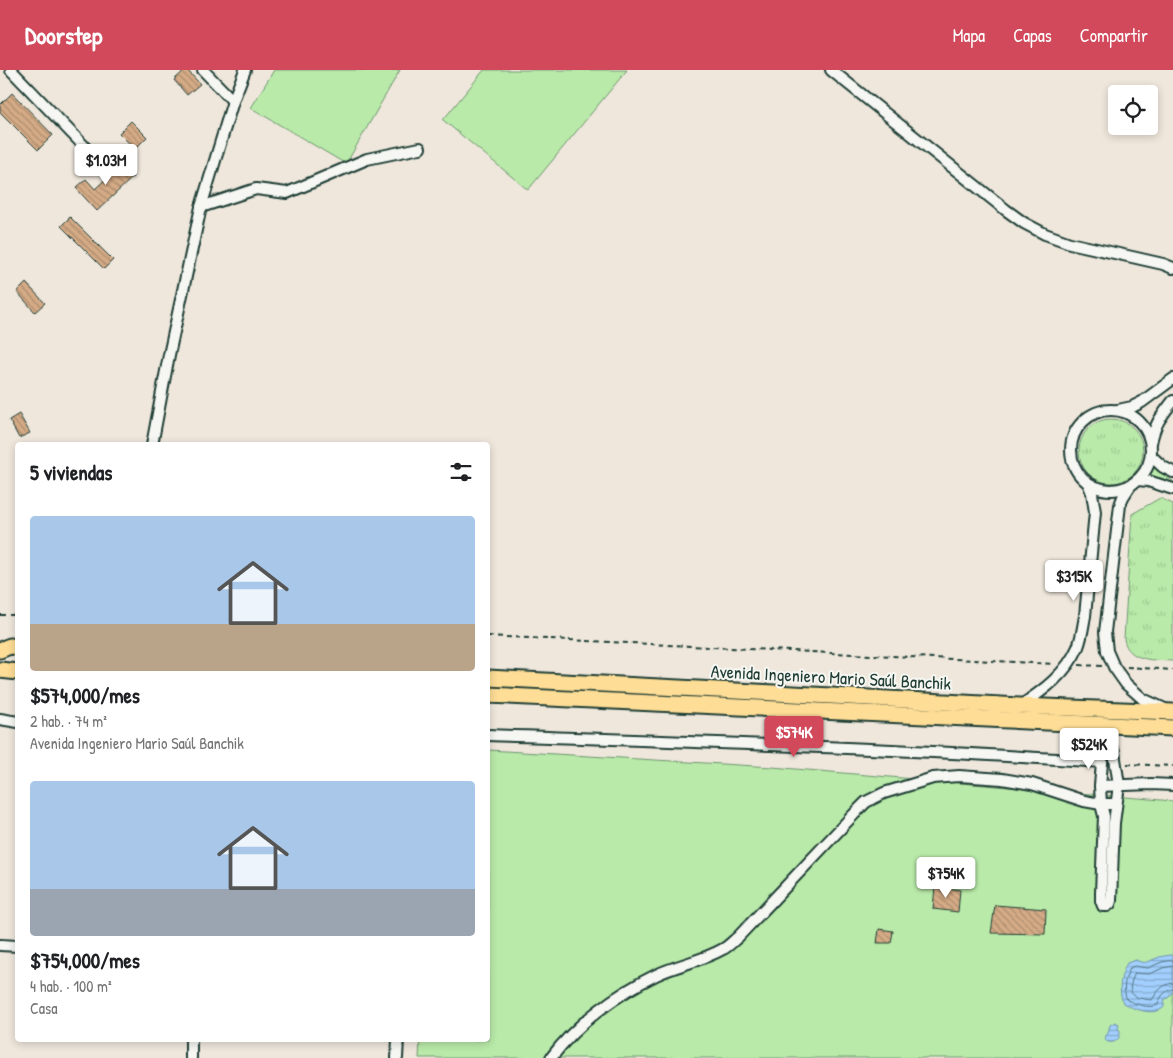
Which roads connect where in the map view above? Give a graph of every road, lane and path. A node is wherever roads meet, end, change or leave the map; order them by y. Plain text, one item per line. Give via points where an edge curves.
1 (11, 70) edge
2 (203, 70) edge
3 (245, 70) edge
4 (831, 70) edge
5 (233, 101) junction
6 (85, 147) dead end
7 (420, 148) dead end
8 (201, 208) junction
9 (1173, 268) edge
10 (1173, 379) edge
11 (1173, 401) edge
12 (1116, 410) junction
13 (153, 442) edge
14 (1151, 442) junction
15 (1151, 456) junction
16 (1173, 472) edge
17 (1088, 483) junction
18 (1134, 483) junction
19 (1173, 489) edge
20 (15, 615) edge
21 (0, 616) edge
22 (490, 636) edge
23 (15, 647) edge
24 (0, 652) edge
25 (15, 654) edge
26 (1068, 665) junction
27 (1114, 667) junction
28 (1173, 670) edge
29 (490, 678) edge
30 (490, 695) edge
31 (1020, 706) junction
32 (1172, 712) edge
33 (0, 719) edge
34 (15, 722) edge
35 (1105, 724) junction
36 (1173, 728) edge
37 (490, 735) edge
38 (1107, 741) junction
39 (1102, 762) junction
40 (1115, 763) junction
41 (1173, 766) edge
42 (1173, 785) edge
43 (1100, 786) junction
44 (1118, 786) junction
45 (1101, 804) junction
46 (1116, 804) junction
47 (0, 946) edge
48 (15, 946) edge
49 (191, 1042) edge
50 (398, 1042) edge
51 (190, 1058) edge
52 (397, 1058) edge
53 (552, 1058) edge

1 - 6 street
2 - 5 street
3 - 5 street
4 - 9 street via 1024,222 1070,243
5 - 8 street
7 - 8 street via 367,159 287,193 256,189
8 - 13 street
10 - 12 street via 1142,402
11 - 14 street via 1158,420
12 - 14 street via 1139,421
12 - 17 street via 1091,415 1080,424 1074,435 1072,462
14 - 15 street
15 - 16 street
15 - 18 street via 1147,469
17 - 18 street via 1109,490 1120,490
17 - 26 street via 1096,512 1085,616 1078,647
18 - 19 street via 1148,481
18 - 27 street via 1120,506 1105,632 1107,651
20 - 21 path
22 - 26 path
23 - 24 highway
24 - 25 highway
26 - 27 path
26 - 31 street via 1046,688
27 - 28 path
27 - 32 street via 1142,698
29 - 31 highway, Avenida Ingeniero Mario Saúl Banchik
30 - 35 highway, Avenida Ingeniero Mario Saúl Banchik
31 - 32 highway, Avenida Ingeniero Mario Saúl Banchik
33 - 34 street
35 - 36 highway, Avenida Ingeniero Mario Saúl Banchik
35 - 38 street
37 - 39 street via 840,747
38 - 39 street
38 - 40 street via 1114,752
39 - 43 street
40 - 41 path
40 - 44 street
42 - 44 street
43 - 44 street
43 - 45 street
44 - 46 street
45 - 46 street
45 - 46 street via 1104,816 1101,901 1104,906 1111,901
45 - 53 street via 1032,784 959,776 933,778 875,797 859,809 725,948 636,986 586,1021
47 - 48 street
49 - 51 street
50 - 52 street

